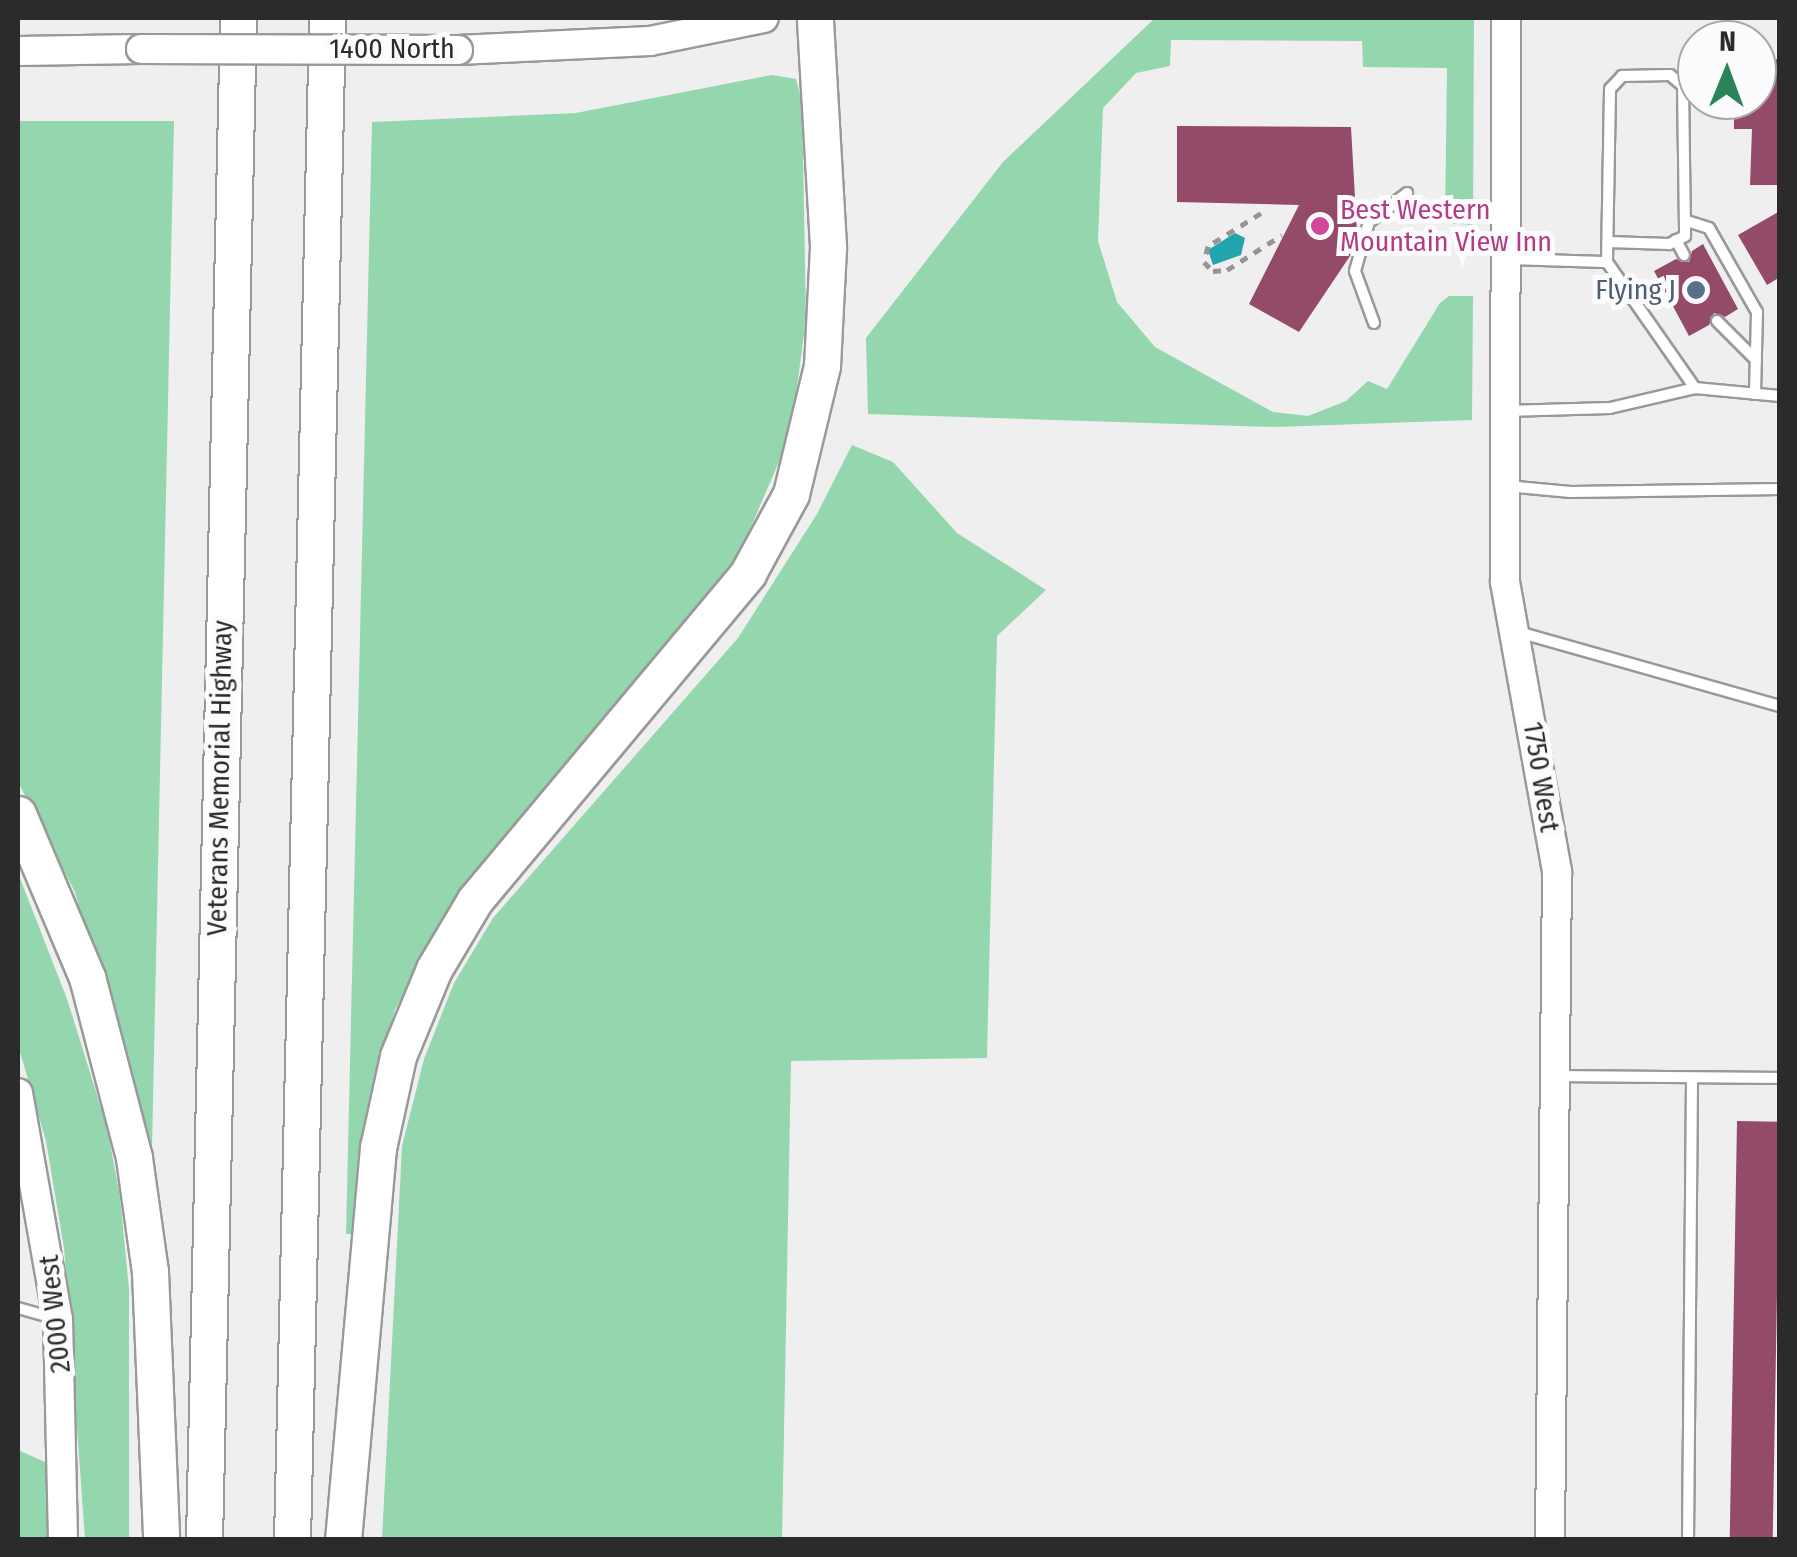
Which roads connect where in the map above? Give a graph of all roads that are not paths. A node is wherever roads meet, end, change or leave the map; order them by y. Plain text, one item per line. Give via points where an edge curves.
1 (238, 18) edge
2 (326, 18) edge
3 (764, 18) edge
4 (815, 18) edge
5 (1506, 18) edge
6 (18, 51) edge
7 (1408, 193) dead end
8 (1687, 221) junction
9 (1676, 240) junction
10 (1608, 242) junction
11 (1684, 255) dead end
12 (1505, 259) junction
13 (1607, 262) junction
14 (1717, 321) dead end
15 (1374, 323) dead end
16 (1756, 360) junction
17 (1695, 388) junction
18 (1755, 394) junction
19 (1780, 396) edge
20 (1505, 411) junction
21 (1505, 486) junction
22 (1780, 489) edge
23 (1517, 632) junction
24 (1780, 706) edge
25 (18, 814) edge
26 (1554, 1076) junction
27 (1692, 1078) junction
28 (1780, 1078) edge
29 (18, 1093) edge
30 (18, 1308) edge
31 (58, 1319) junction
32 (64, 1540) edge
33 (162, 1540) edge
34 (204, 1540) edge
35 (292, 1540) edge
36 (343, 1540) edge
37 (1550, 1540) edge
38 (1688, 1540) edge

1 - 34 highway, Veterans Memorial Highway
2 - 35 highway
3 - 6 street, 1400 North, bridge via 650,41 458,50
4 - 36 highway via 828,246 822,366 791,494 748,573 475,900 426,986 398,1056 378,1148
5 - 12 street, 1750 West
7 - 15 lane via 1368,222 1355,271
8 - 9 lane
8 - 10 lane via 1684,86 1670,75 1622,76 1610,89
8 - 16 lane via 1709,228 1757,312
9 - 10 lane
9 - 11 lane
10 - 13 lane
12 - 13 lane
12 - 20 street, 1750 West
13 - 17 lane
14 - 16 lane
16 - 18 lane
17 - 18 lane
17 - 20 lane via 1610,408
18 - 19 lane
20 - 21 street, 1750 West
21 - 22 lane via 1570,492
21 - 23 street, 1750 West via 1504,582
23 - 24 lane
23 - 26 street, 1750 West via 1557,872
25 - 33 highway via 87,977 134,1158 150,1272
26 - 27 lane
26 - 37 street, 1750 West
27 - 28 lane
27 - 38 lane
29 - 31 street, 2000 West
30 - 31 lane
31 - 32 street, 2000 West

